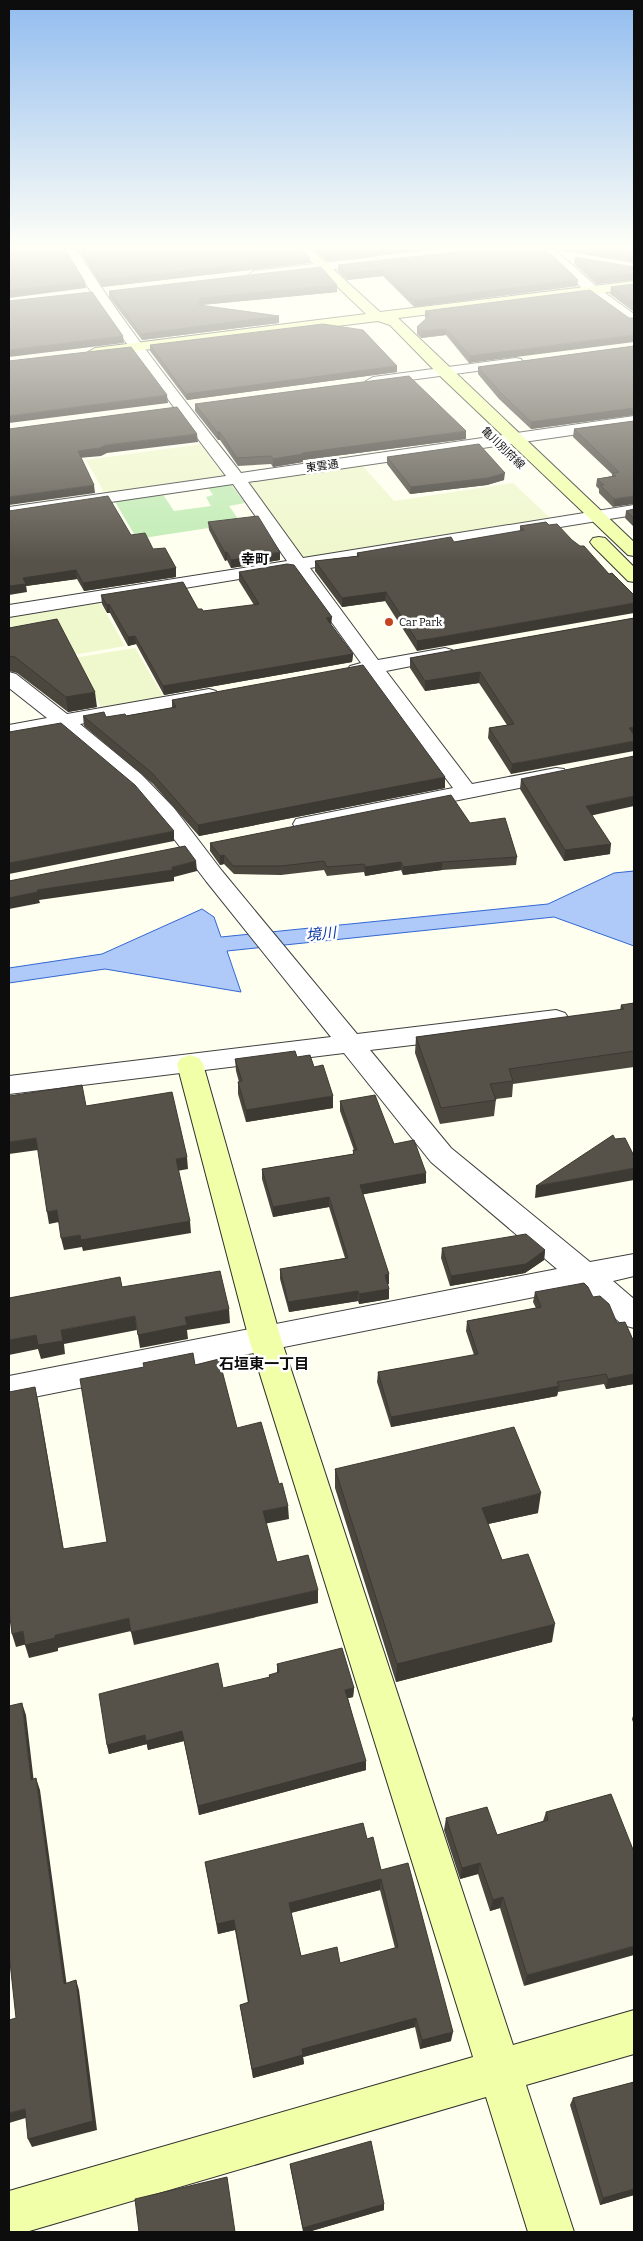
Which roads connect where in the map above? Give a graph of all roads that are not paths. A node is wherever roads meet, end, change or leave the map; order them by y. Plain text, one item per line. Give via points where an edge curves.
1 (109, 354) edge
2 (141, 354) edge
3 (408, 354) edge
4 (426, 354) edge
5 (81, 357) edge
6 (532, 360) edge
7 (444, 372) junction
8 (427, 374) junction
9 (363, 382) edge
10 (200, 404) edge
11 (180, 407) junction
12 (161, 409) edge
13 (634, 421) edge
14 (514, 438) junction
15 (496, 441) junction
16 (522, 467) dead end
17 (237, 479) junction
18 (562, 506) dead end
19 (634, 510) edge
20 (9, 512) edge
21 (597, 516) junction
22 (576, 520) junction
23 (634, 551) edge
24 (298, 564) junction
25 (634, 577) edge
26 (9, 611) edge
27 (460, 651) edge
28 (373, 667) junction
29 (334, 674) edge
30 (9, 678) edge
31 (227, 692) edge
32 (62, 721) junction
33 (9, 731) edge
34 (578, 769) edge
35 (466, 791) junction
36 (282, 829) edge
37 (204, 844) junction
38 (166, 852) edge
39 (576, 1016) edge
40 (352, 1045) junction
41 (190, 1064) junction
42 (9, 1085) edge
43 (634, 1266) edge
44 (587, 1275) junction
45 (634, 1316) edge
46 (265, 1339) junction
47 (9, 1389) edge
48 (634, 2032) edge
49 (501, 2071) junction
50 (9, 2214) edge
51 (552, 2232) edge

1 - 5 street
2 - 11 street
3 - 8 street, 亀川別府線
4 - 7 street, 亀川別府線
6 - 7 street
7 - 8 street
7 - 14 street, 亀川別府線
8 - 9 street
8 - 15 street, 亀川別府線
10 - 11 street
11 - 12 street
11 - 17 street
13 - 14 street, 東雲通
14 - 15 street, 東雲通
14 - 21 street, 亀川別府線
15 - 16 street, 亀川別府線
15 - 17 street, 東雲通
17 - 20 street, 東雲通
17 - 24 street
18 - 22 street
19 - 21 street
21 - 22 street
21 - 23 street, 亀川別府線
22 - 24 street
22 - 25 street
24 - 26 street
24 - 28 street
27 - 28 street
28 - 29 street
28 - 35 street
30 - 32 street
31 - 32 street
32 - 33 street
32 - 37 street via 134,780
34 - 35 street
35 - 36 street
37 - 38 street
37 - 40 street via 214,876
39 - 40 street
40 - 41 street
40 - 44 street via 440,1155
41 - 42 street
41 - 46 street
43 - 44 street
44 - 45 street
44 - 46 street
46 - 47 street
46 - 49 street
48 - 49 street
49 - 50 street
49 - 51 street

